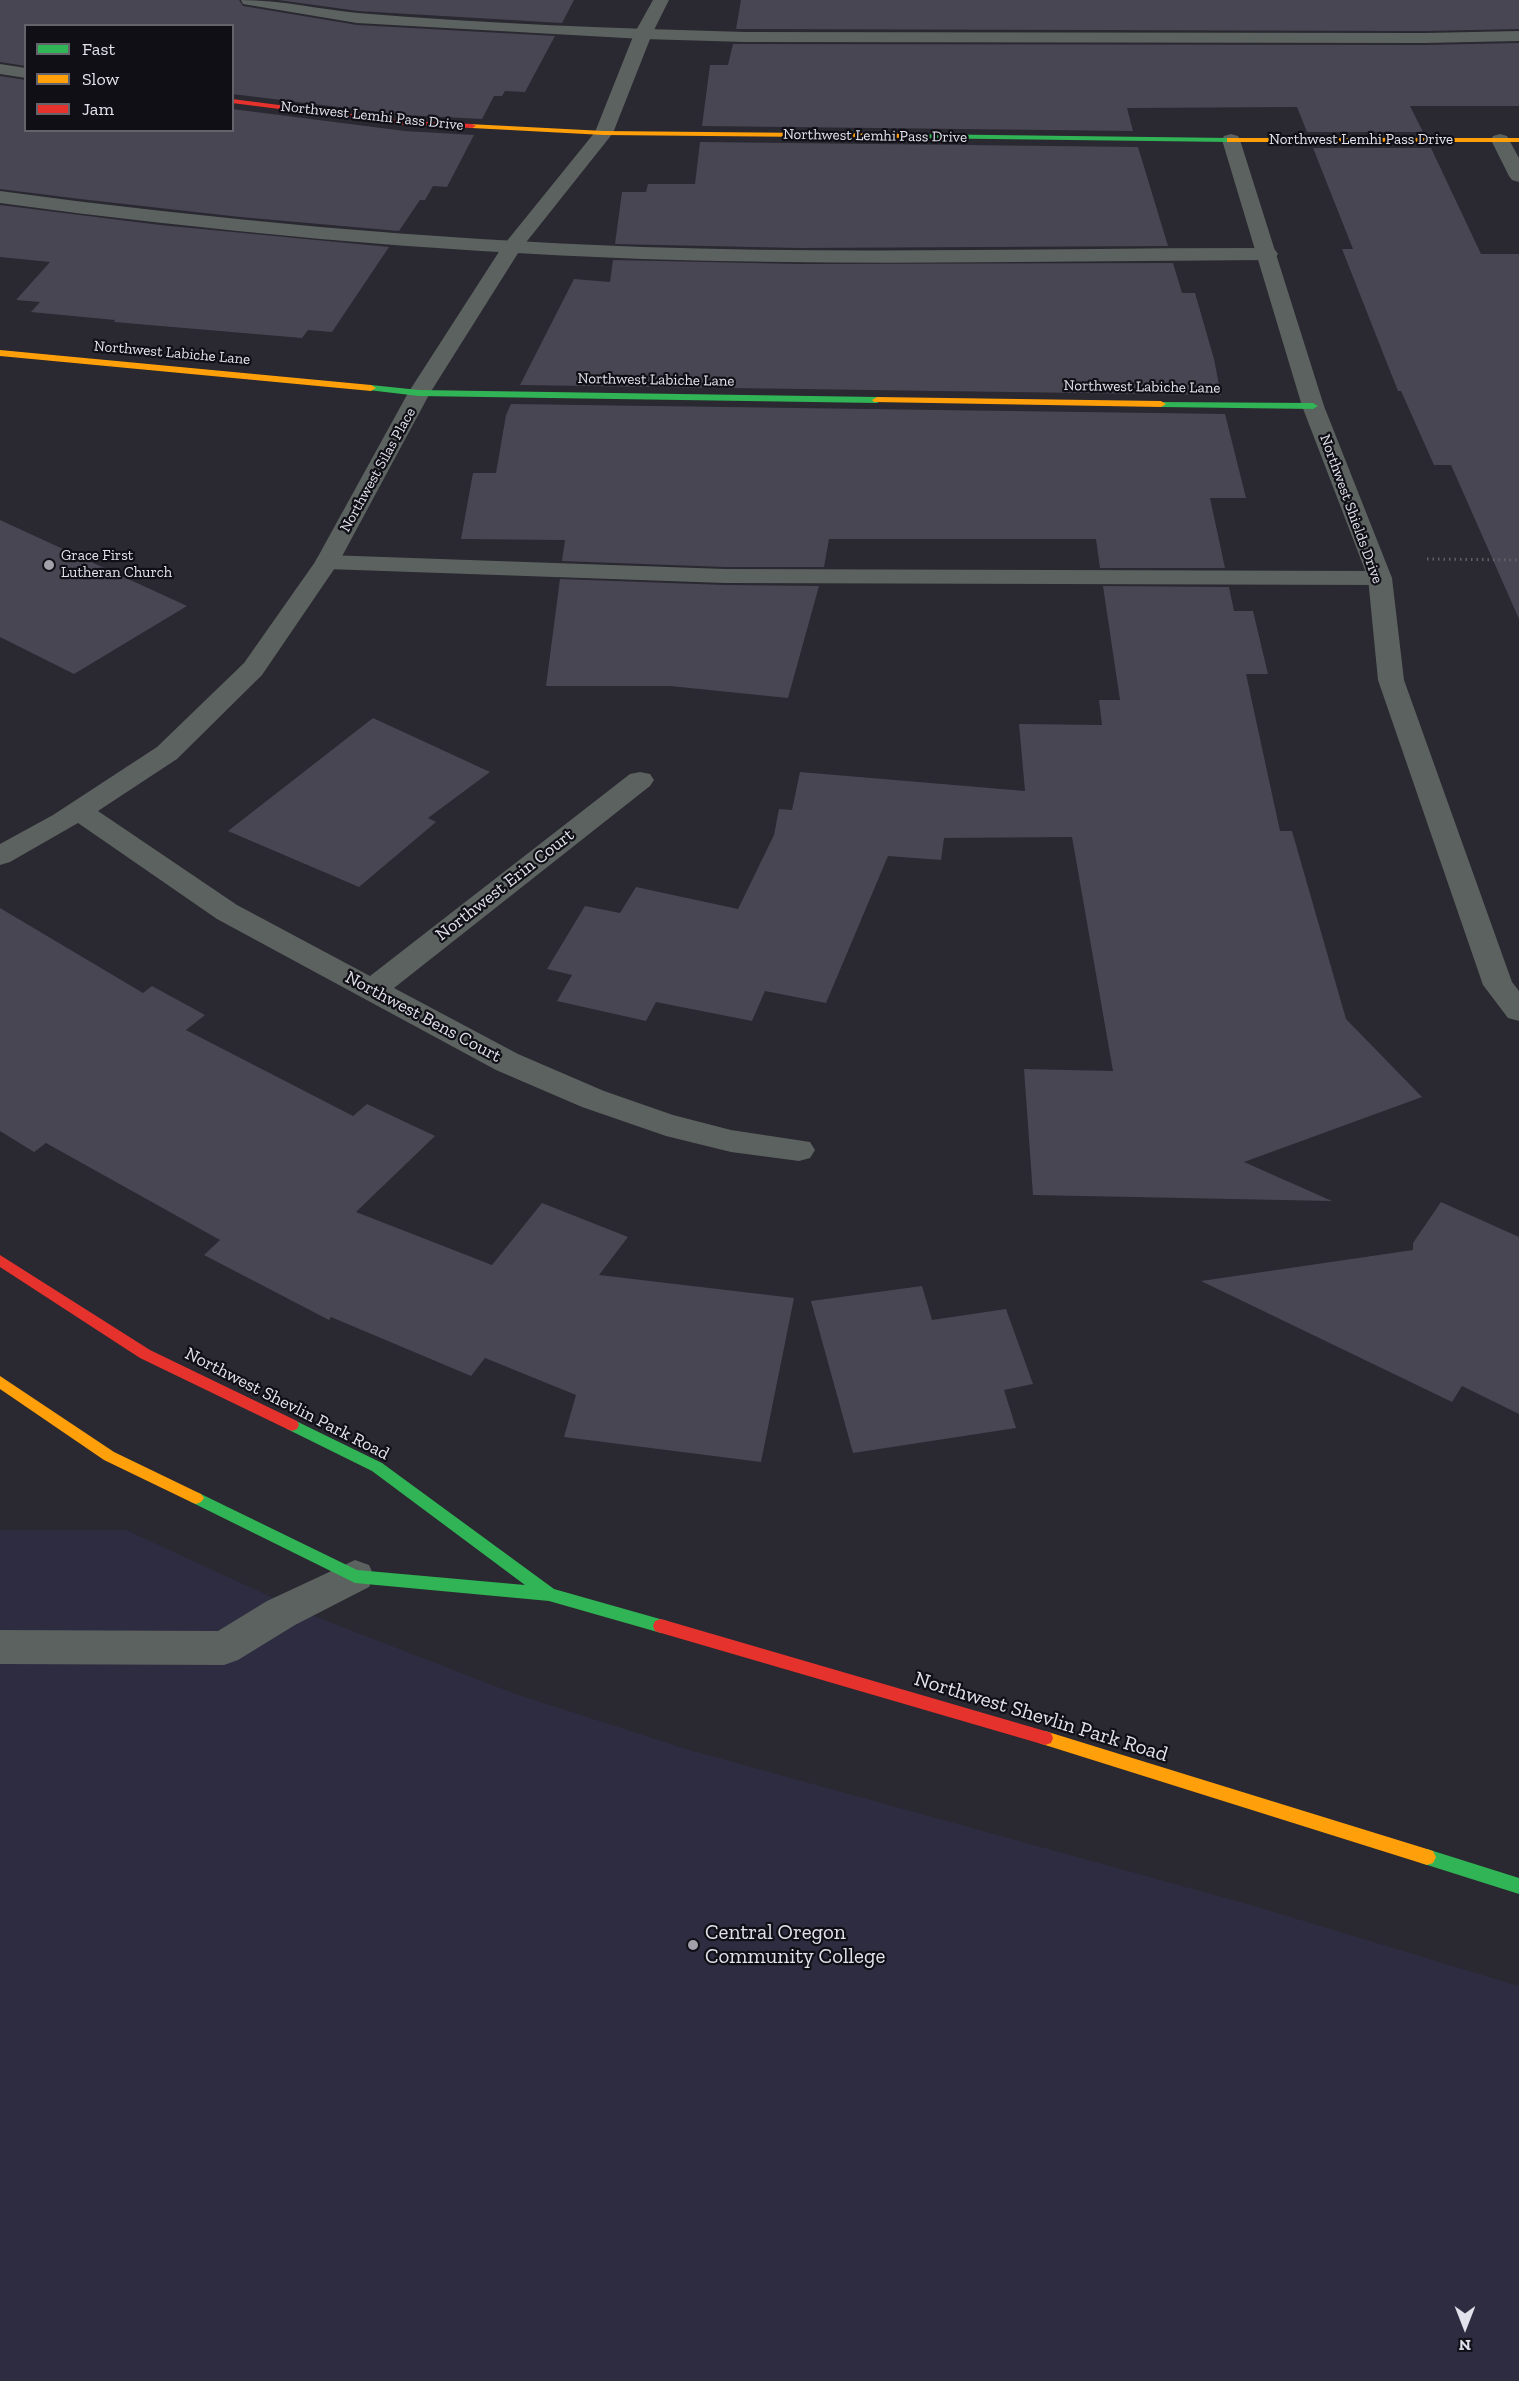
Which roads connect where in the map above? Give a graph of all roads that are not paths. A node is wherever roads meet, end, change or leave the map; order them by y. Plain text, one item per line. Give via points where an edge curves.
1 (249, 0) edge
2 (661, 0) edge
3 (643, 34) junction
4 (1519, 36) edge
5 (0, 69) edge
6 (24, 73) edge
7 (234, 102) edge
8 (604, 133) junction
9 (1231, 140) junction
10 (1510, 140) edge
11 (1519, 176) edge
12 (0, 197) edge
13 (512, 247) junction
14 (1268, 254) junction
15 (0, 353) edge
16 (419, 393) junction
17 (1313, 406) junction
18 (327, 562) junction
19 (1376, 568) junction
20 (640, 780) dead end
21 (79, 811) junction
22 (0, 856) edge
23 (371, 991) junction
24 (1519, 1011) edge
25 (799, 1150) dead end
26 (0, 1260) edge
27 (0, 1382) edge
28 (355, 1576) junction
29 (549, 1594) junction
30 (0, 1647) edge
31 (1519, 1886) edge

1 - 3 street via 357,18
2 - 3 street, Northwest Silas Place
3 - 4 street
3 - 8 street, Northwest Silas Place
5 - 6 street
7 - 8 street, Northwest Lemhi Pass Drive via 405,123
8 - 9 street, Northwest Lemhi Pass Drive
8 - 13 street, Northwest Silas Place
9 - 10 street, Northwest Lemhi Pass Drive
9 - 14 street, Northwest Shields Drive
10 - 11 street
12 - 13 street via 246,228
13 - 14 street via 737,255
13 - 16 street, Northwest Silas Place
14 - 17 street, Northwest Shields Drive
15 - 16 street, Northwest Labiche Lane
16 - 17 street, Northwest Labiche Lane
16 - 18 street, Northwest Silas Place
17 - 19 street, Northwest Shields Drive
18 - 19 street via 725,576
18 - 21 street, Northwest Silas Place via 253,669 166,753
19 - 24 street, Northwest Shields Drive via 1392,680 1498,985
20 - 23 street, Northwest Erin Court
21 - 22 street, Northwest Silas Place
21 - 23 street, Northwest Bens Court via 227,912
23 - 25 street, Northwest Bens Court via 507,1062 593,1099 666,1125 730,1141
26 - 29 street, Northwest Shevlin Park Road via 146,1354 377,1467
27 - 28 street, Northwest Shevlin Park Road via 109,1456
28 - 29 street, Northwest Shevlin Park Road
28 - 30 street via 281,1613 224,1648
29 - 31 street, Northwest Shevlin Park Road via 1035,1736

